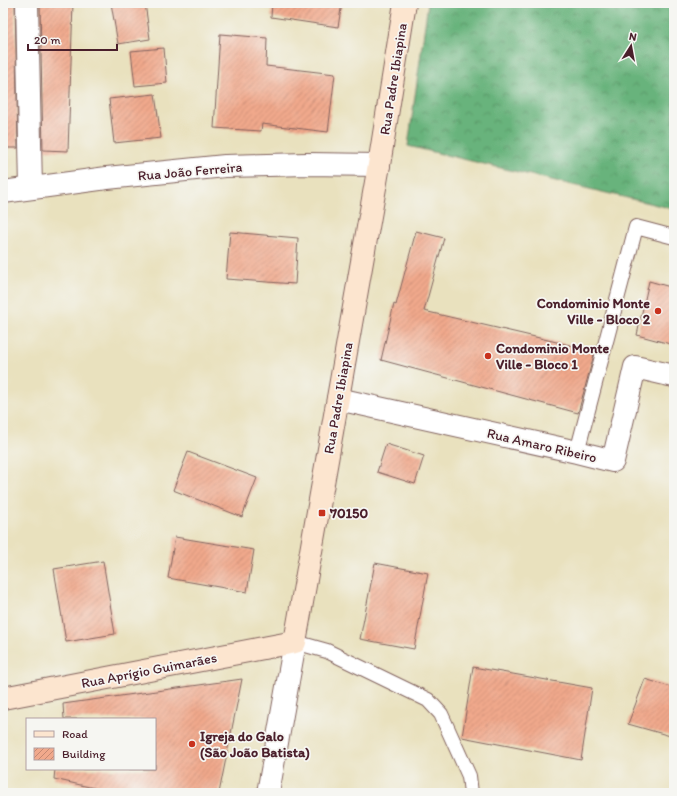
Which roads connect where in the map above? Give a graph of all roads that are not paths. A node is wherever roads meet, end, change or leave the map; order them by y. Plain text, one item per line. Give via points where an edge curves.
1 (27, 3) edge
2 (405, 3) edge
3 (379, 166) junction
4 (31, 188) junction
5 (3, 192) edge
6 (674, 237) edge
7 (674, 376) edge
8 (338, 399) junction
9 (577, 452) junction
10 (295, 642) junction
11 (3, 698) edge
12 (268, 793) edge
13 (471, 793) edge

1 - 4 street
2 - 3 street, Rua Padre Ibiapina
3 - 4 street, Rua João Ferreira via 225,166
3 - 8 street, Rua Padre Ibiapina
4 - 5 street, Rua João Ferreira
6 - 9 lane via 636,227
7 - 9 street, Rua Amaro Ribeiro via 635,367 613,461
8 - 9 street, Rua Amaro Ribeiro
8 - 10 street, Rua Padre Ibiapina
10 - 11 street, Rua Aprígio Guimarães
10 - 12 street, Rua Padre Ibiapina
10 - 13 lane via 327,651 428,700 441,714 469,776

